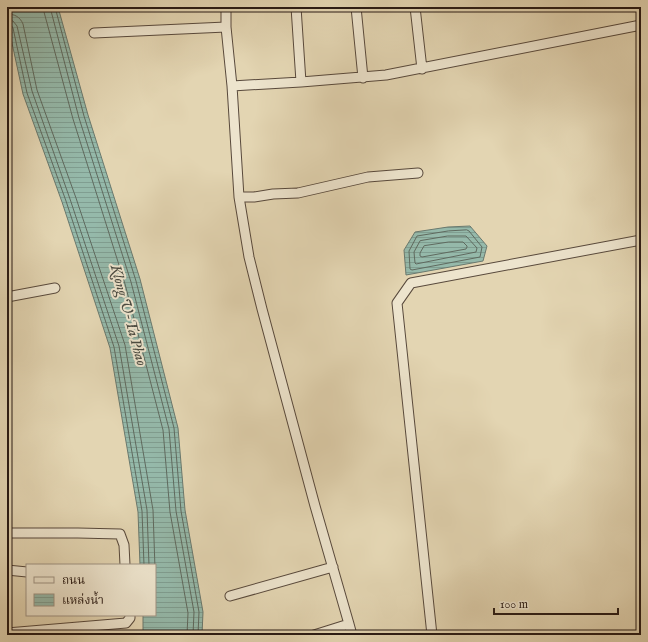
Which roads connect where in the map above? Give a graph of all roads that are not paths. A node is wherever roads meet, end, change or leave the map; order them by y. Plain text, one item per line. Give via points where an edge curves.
1 (226, 7) edge
2 (296, 7) edge
3 (356, 7) edge
4 (414, 7) edge
5 (641, 24) edge
6 (226, 27) junction
7 (94, 33) dead end
8 (422, 69) junction
9 (363, 78) junction
10 (301, 82) junction
11 (232, 86) junction
12 (418, 172) dead end
13 (240, 196) junction
14 (641, 240) edge
15 (55, 288) dead end
16 (7, 297) edge
17 (7, 533) edge
18 (125, 564) edge
19 (333, 567) junction
20 (7, 570) edge
21 (26, 572) edge
22 (230, 596) dead end
23 (130, 616) edge
24 (349, 624) junction
25 (7, 633) edge
26 (314, 635) edge
27 (352, 635) edge
28 (432, 635) edge

1 - 6 street
2 - 10 street
3 - 9 street
4 - 8 street
5 - 8 street
6 - 7 street
6 - 11 street
8 - 9 street
9 - 10 street
10 - 11 street
11 - 13 street
12 - 13 street via 368,177 298,193
13 - 19 street via 249,257 260,302
14 - 28 street via 411,283 396,303
15 - 16 street
17 - 18 street via 120,534 124,545
19 - 22 street
19 - 24 street
20 - 21 street
23 - 25 street via 126,623
24 - 26 street
24 - 27 street

